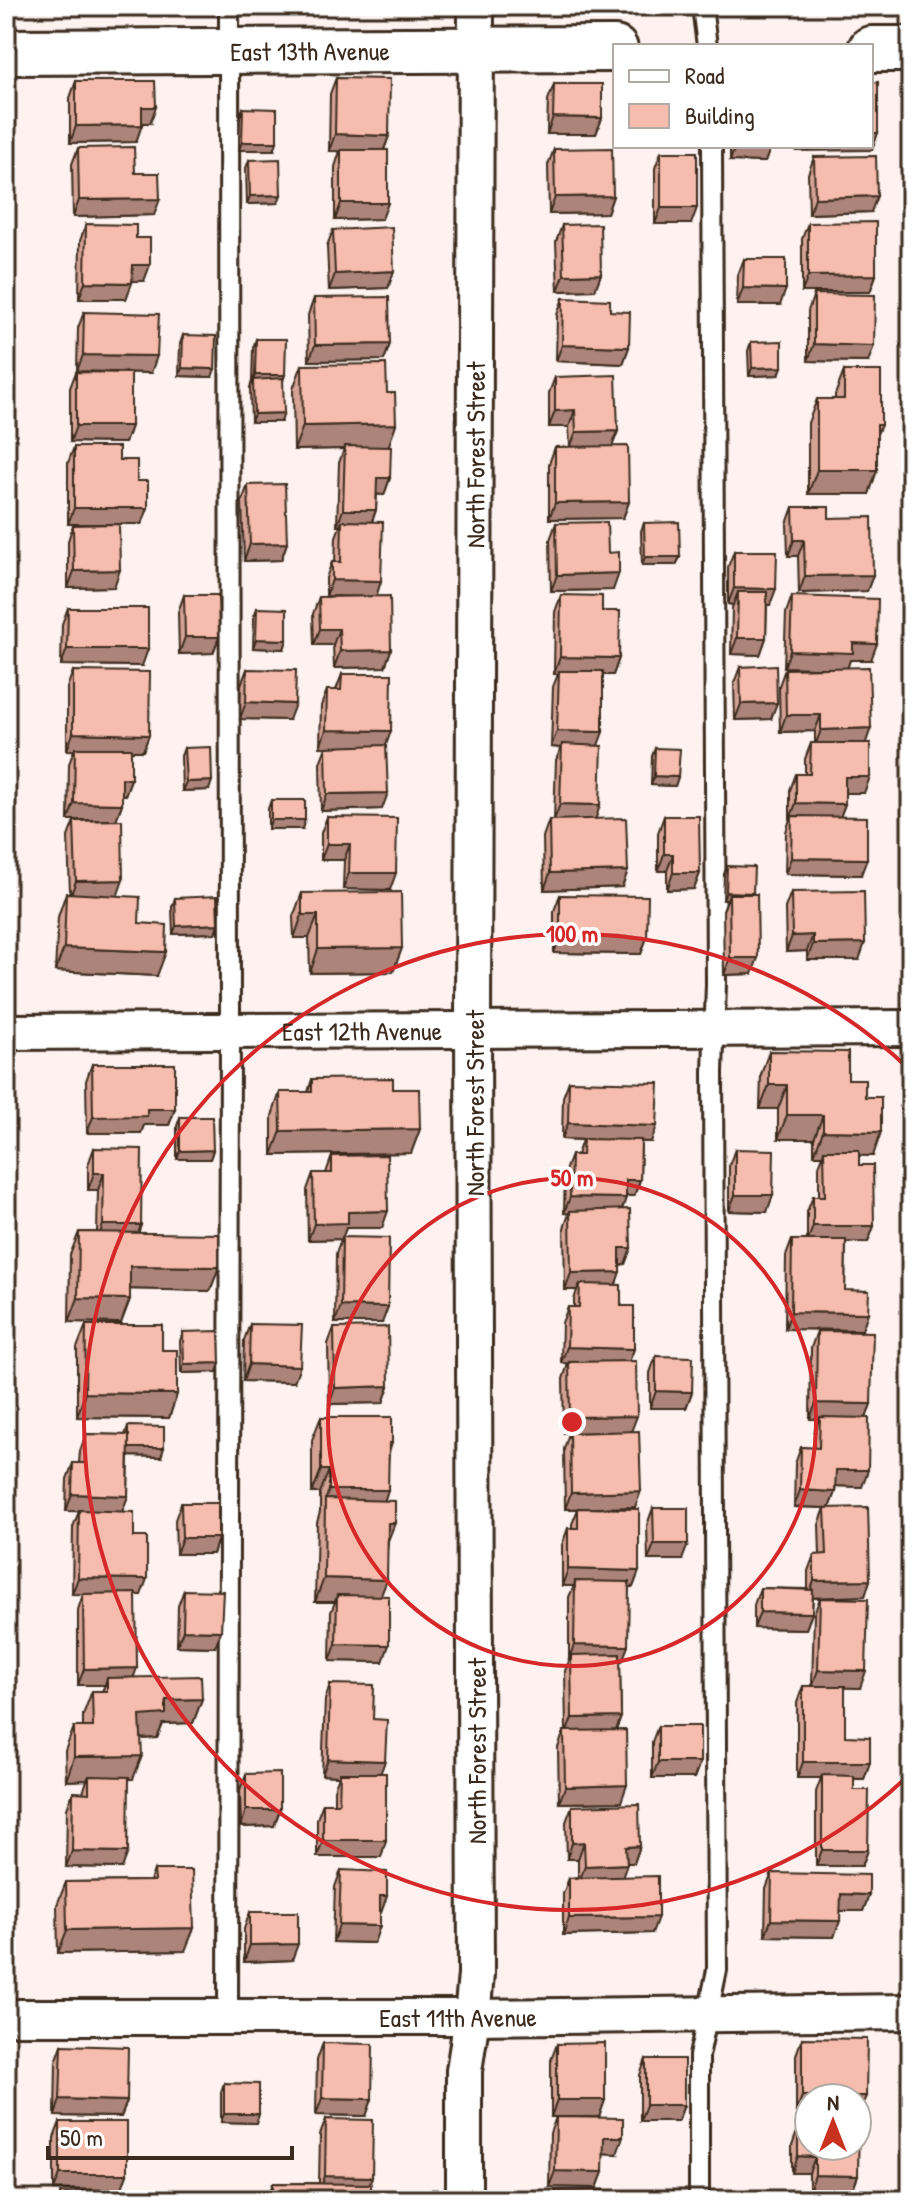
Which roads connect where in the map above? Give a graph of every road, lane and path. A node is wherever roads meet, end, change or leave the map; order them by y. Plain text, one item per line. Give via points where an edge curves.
1 (229, 6) edge
2 (476, 6) edge
3 (702, 6) edge
4 (707, 44) edge
5 (476, 49) junction
6 (613, 49) edge
7 (873, 49) edge
8 (911, 49) edge
9 (230, 51) junction
10 (6, 52) edge
11 (712, 148) edge
12 (911, 1028) edge
13 (473, 1029) junction
14 (714, 1029) junction
15 (230, 1030) junction
16 (6, 1032) edge
17 (911, 2012) edge
18 (707, 2015) junction
19 (6, 2017) edge
20 (228, 2017) junction
21 (472, 2017) junction
22 (464, 2200) edge
23 (699, 2200) edge

1 - 9 lane
2 - 5 street, North Forest Street
3 - 4 lane
5 - 6 main road, East 13th Avenue
5 - 9 main road, East 13th Avenue
5 - 13 street, North Forest Street
7 - 8 main road
9 - 10 main road, East 13th Avenue
9 - 15 lane
11 - 14 lane
12 - 14 street, East 12th Avenue
13 - 14 street, East 12th Avenue
13 - 15 street, East 12th Avenue
13 - 21 street, North Forest Street
14 - 18 lane via 717,1970
15 - 16 street, East 12th Avenue
15 - 20 lane
17 - 18 street, East 11th Avenue
18 - 21 street, East 11th Avenue
18 - 23 lane via 699,2056
19 - 20 street, East 11th Avenue
20 - 21 street, East 11th Avenue
21 - 22 street, North Forest Street via 464,2071

